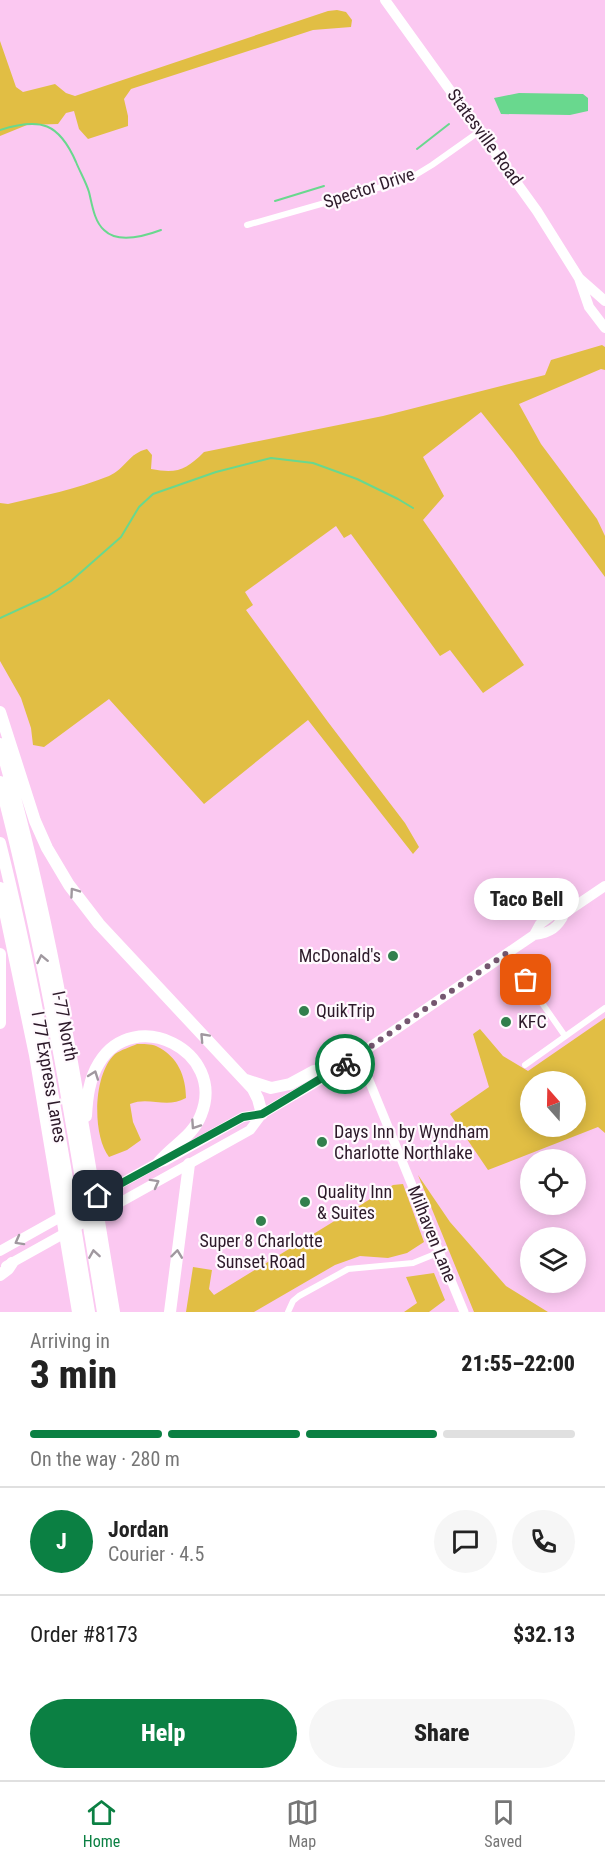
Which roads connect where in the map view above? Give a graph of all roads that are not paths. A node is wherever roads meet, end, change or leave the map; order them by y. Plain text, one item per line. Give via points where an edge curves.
1 (386, 0) edge
2 (480, 131) junction
3 (247, 225) dead end
4 (579, 278) junction
5 (605, 301) edge
6 (605, 328) edge
7 (0, 712) edge
8 (0, 744) edge
9 (0, 782) edge
10 (0, 843) edge
11 (605, 886) edge
12 (0, 888) edge
13 (507, 953) junction
14 (0, 954) edge
15 (605, 1008) edge
16 (0, 1023) edge
17 (565, 1036) junction
18 (359, 1056) junction
19 (525, 1065) dead end
20 (334, 1071) junction
21 (244, 1080) junction
22 (262, 1114) junction
23 (84, 1132) junction
24 (159, 1162) junction
25 (189, 1164) junction
26 (0, 1251) edge
27 (440, 1252) junction
28 (12, 1263) junction
29 (0, 1269) edge
30 (72, 1273) junction
31 (0, 1275) edge
32 (70, 1312) edge
33 (78, 1312) edge
34 (89, 1312) edge
35 (103, 1312) edge
36 (114, 1312) edge
37 (170, 1312) edge
38 (288, 1312) edge
39 (464, 1312) edge

1 - 2 main road, Statesville Road
2 - 3 street, Spector Drive via 409,178
2 - 4 main road, Statesville Road
4 - 5 main road, Statesville Road
4 - 6 main road, Statesville Road via 589,307
21 -> 7 highway via 99,924 69,885 35,821
8 - 23 highway, I-77 North via 48,939
35 -> 9 highway, I 77 Express Lanes via 50,1000
10 - 34 highway, I 77 Express Lanes via 45,1053
11 - 13 main road via 565,913 559,926 547,934 534,935
12 - 30 highway via 31,1035
13 - 17 street
13 - 18 main road
14 - 16 highway
15 - 17 street
17 - 19 street
18 - 20 main road
18 - 27 street, Milhaven Lane
20 - 21 highway via 314,1071 290,1084 271,1088
20 - 22 main road
21 - 22 highway via 255,1092
22 - 24 main road via 243,1117
22 - 25 main road via 250,1130
23 -> 24 highway via 92,1077 109,1050 135,1037 153,1036 171,1042 187,1052 198,1067 205,1086 205,1101 194,1126
23 - 36 highway, I-77 North
24 -> 26 main road
28 -> 25 main road
37 -> 25 highway
27 - 38 street via 413,1263 342,1271 299,1296
27 - 39 street, Milhaven Lane
28 - 29 main road
28 - 31 highway
30 - 32 highway via 67,1291
30 - 33 highway

